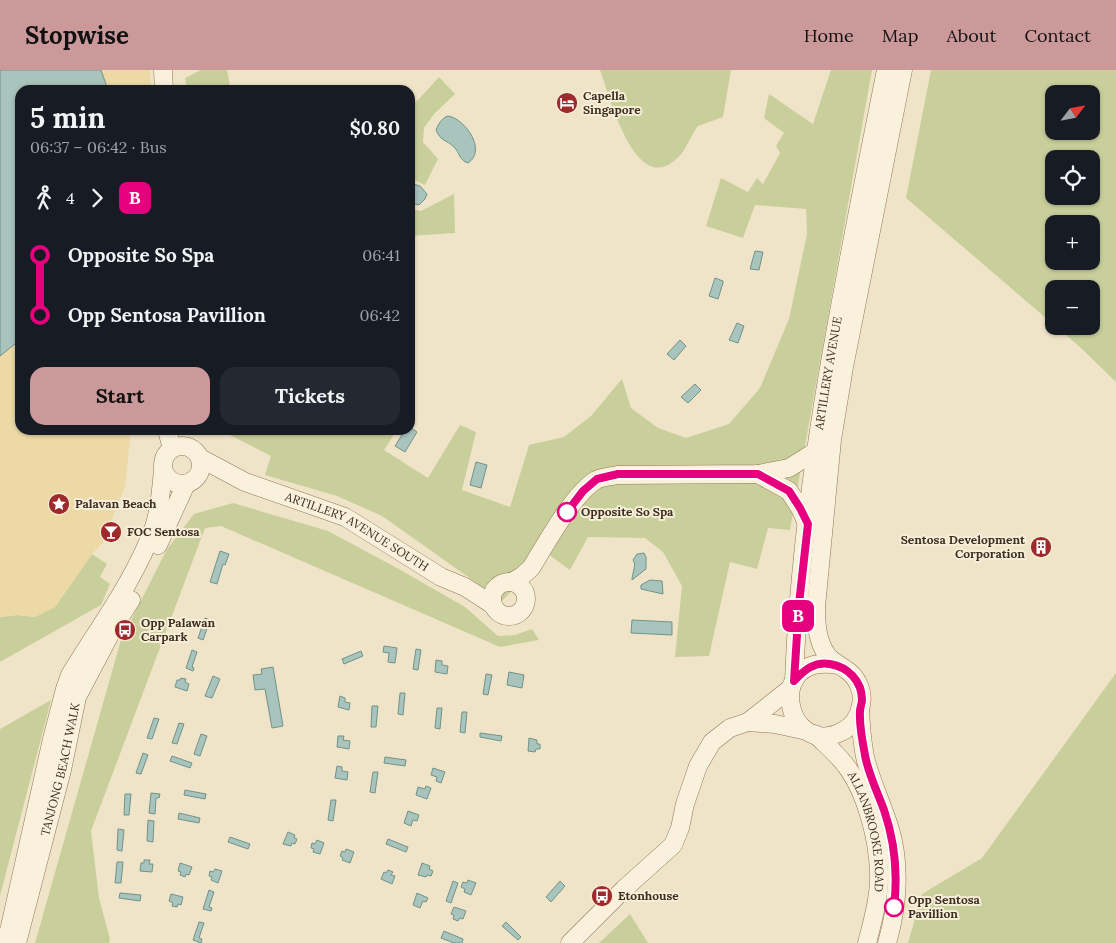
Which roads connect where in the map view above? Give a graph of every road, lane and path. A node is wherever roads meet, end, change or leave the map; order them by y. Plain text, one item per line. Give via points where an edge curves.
1 (163, 70) edge
2 (886, 70) edge
3 (903, 70) edge
4 (164, 85) edge
5 (168, 435) edge
6 (172, 449) junction
7 (816, 451) junction
8 (200, 458) junction
9 (163, 470) junction
10 (758, 474) junction
11 (245, 482) junction
12 (189, 483) junction
13 (808, 524) junction
14 (465, 587) junction
15 (512, 587) junction
16 (128, 605) junction
17 (493, 605) junction
18 (105, 617) junction
19 (837, 665) junction
20 (793, 684) junction
21 (860, 711) junction
22 (748, 722) junction
23 (811, 733) junction
24 (0, 943) edge
25 (17, 943) edge
26 (570, 943) edge
27 (867, 943) edge
28 (886, 943) edge

1 - 4 street
2 - 7 street, ARTILLERY AVENUE via 827,370
3 - 19 street, ARTILLERY AVENUE via 832,440 816,624 827,654
5 - 6 street
6 - 8 street via 185,446
6 - 9 street via 164,458
7 - 10 street via 789,468
7 - 13 street, ARTILLERY AVENUE
8 - 11 street, ARTILLERY AVENUE SOUTH
8 - 12 street via 199,474
9 - 12 street via 174,483
9 - 18 street, TANJONG BEACH WALK via 155,525 122,593
10 - 13 street via 789,491
10 - 15 street via 618,474 597,479 574,502 531,568
11 - 12 street, ARTILLERY AVENUE SOUTH via 214,480
11 - 14 street, ARTILLERY AVENUE SOUTH via 345,517 441,577
12 - 16 street, TANJONG BEACH WALK
13 - 20 street, ARTILLERY AVENUE
14 - 15 street, ARTILLERY AVENUE SOUTH
14 - 17 street, ARTILLERY AVENUE SOUTH
15 - 17 street via 492,595
15 - 17 street via 526,602 525,607 516,615 506,616
16 - 18 street
16 - 25 street, TANJONG BEACH WALK via 77,697 62,770
18 - 24 street, TANJONG BEACH WALK via 65,689 9,931
19 - 20 street via 813,665 802,671
19 - 21 street, ARTILLERY AVENUE via 846,669 858,683 862,701
20 - 22 street
20 - 23 street, ARTILLERY AVENUE via 789,698 794,717
21 - 23 street via 855,721 837,734
21 - 28 street, ALLANBROOKE ROAD via 866,762 892,836 897,888 892,926
22 - 23 street via 775,724
22 - 26 street via 730,728 712,742 698,766 673,845
23 - 27 street, ALLANBROOKE ROAD via 850,770 876,840 879,887

